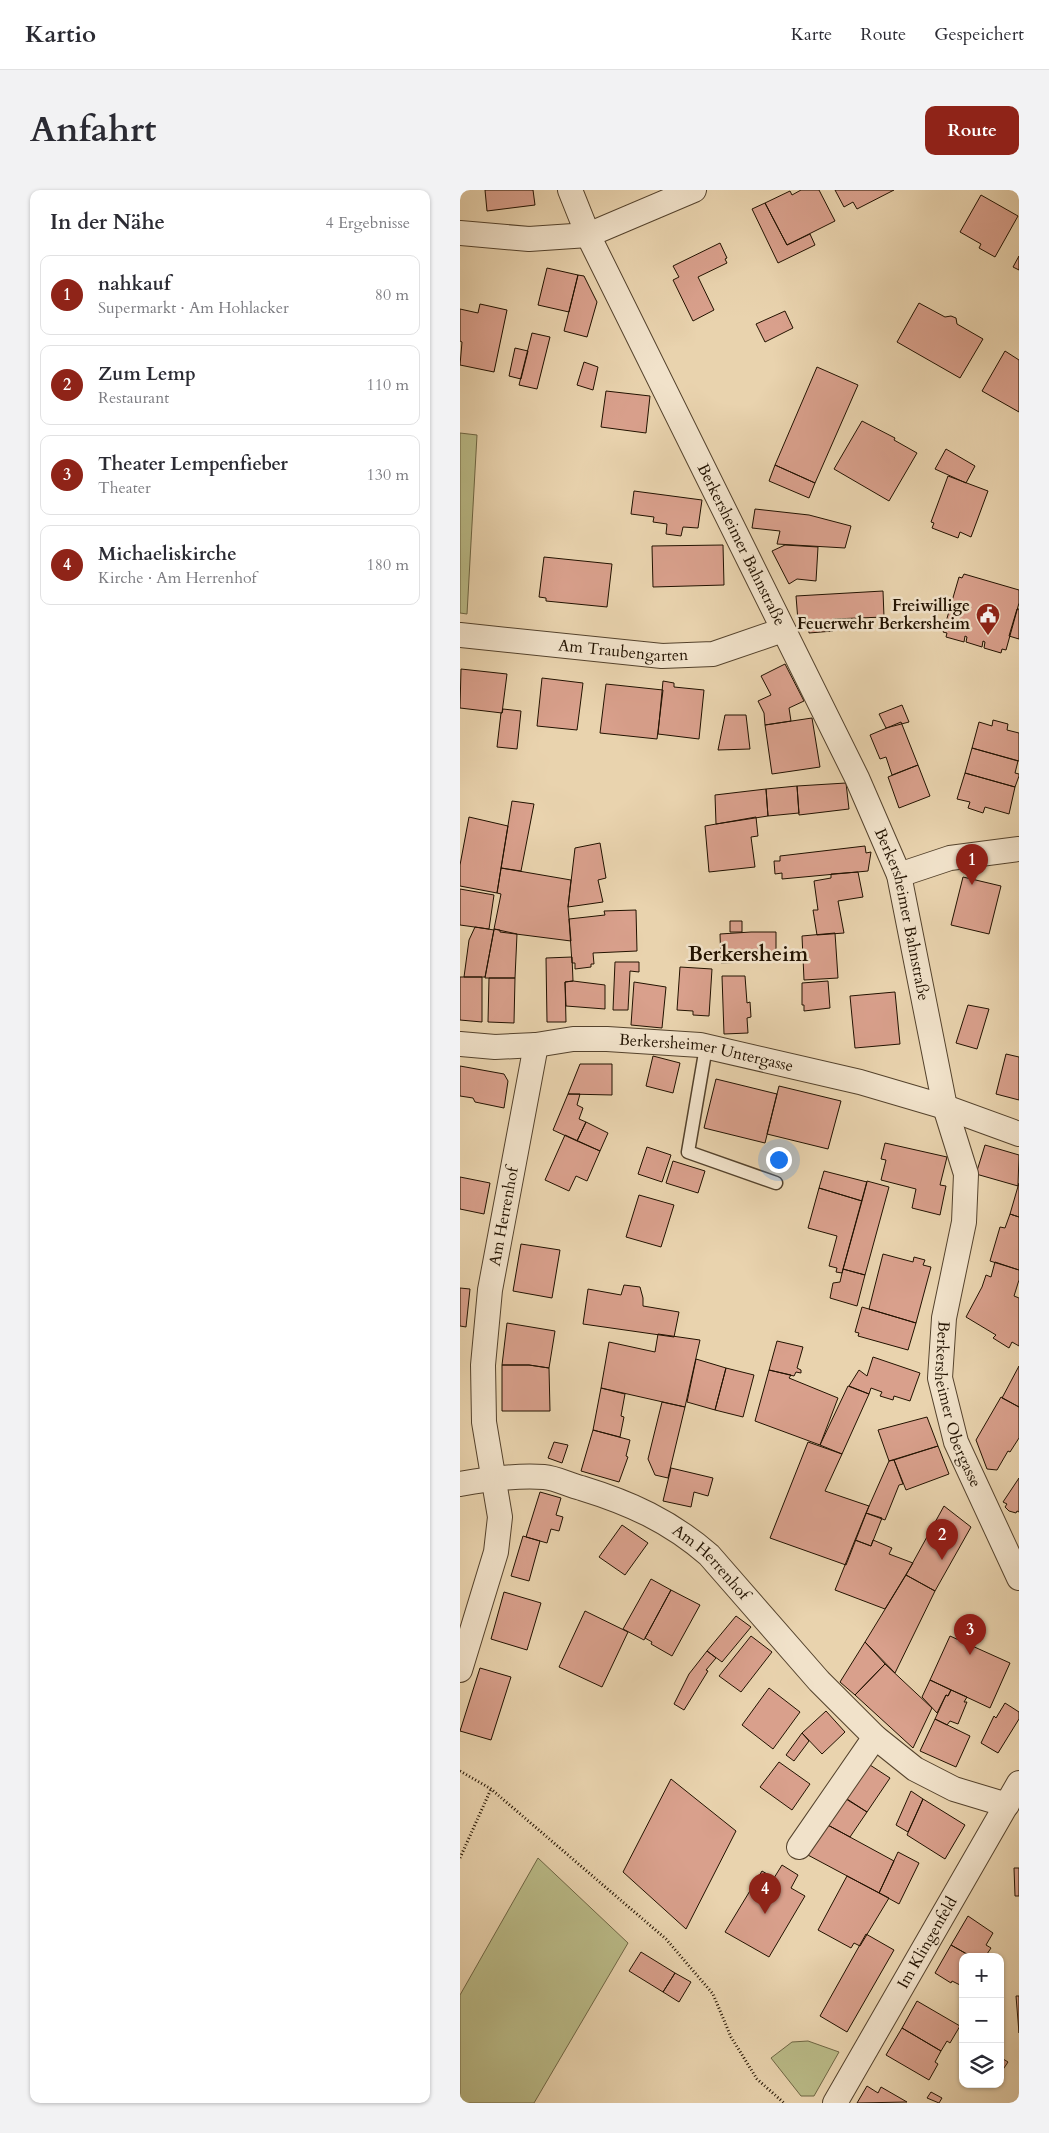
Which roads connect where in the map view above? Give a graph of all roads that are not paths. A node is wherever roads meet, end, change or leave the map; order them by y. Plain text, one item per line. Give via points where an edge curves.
1 (570, 190) edge
2 (694, 190) edge
3 (460, 233) edge
4 (588, 235) junction
5 (783, 630) junction
6 (460, 635) edge
7 (1019, 849) edge
8 (899, 876) junction
9 (460, 1044) edge
10 (536, 1045) junction
11 (706, 1047) junction
12 (945, 1107) junction
13 (1019, 1134) edge
14 (776, 1183) dead end
15 (494, 1478) junction
16 (460, 1484) edge
17 (1019, 1578) edge
18 (460, 1670) edge
19 (875, 1737) junction
20 (1019, 1783) edge
21 (1007, 1805) junction
22 (799, 1847) dead end
23 (835, 2103) edge

1 - 4 street, Berkersheimer Bahnstraße
2 - 4 street
3 - 4 street via 529,239
4 - 5 street, Berkersheimer Bahnstraße
5 - 6 street, Am Traubengarten via 713,654 662,656
5 - 8 street, Berkersheimer Bahnstraße via 857,778
7 - 8 street via 950,858
8 - 12 street, Berkersheimer Bahnstraße
9 - 10 street, Berkersheimer Untergasse via 495,1047
10 - 11 street, Berkersheimer Untergasse via 573,1039 607,1039
10 - 15 street, Am Herrenhof via 490,1290 485,1337 482,1391
11 - 12 street, Berkersheimer Untergasse via 860,1082
11 - 14 lane via 688,1152
12 - 13 street, Berkersheimer Untergasse
12 - 17 street, Berkersheimer Obergasse via 966,1174 964,1222 944,1318 940,1378 956,1442
15 - 16 street
15 - 18 street, Am Herrenhof via 500,1517 496,1552
15 - 19 street, Am Herrenhof via 545,1477 562,1482 622,1501 654,1516 690,1539 730,1578 819,1681
19 - 21 street, Am Herrenhof via 915,1769 954,1789
19 - 22 street
20 - 21 street, Im Klingenfeld
21 - 23 street, Im Klingenfeld

